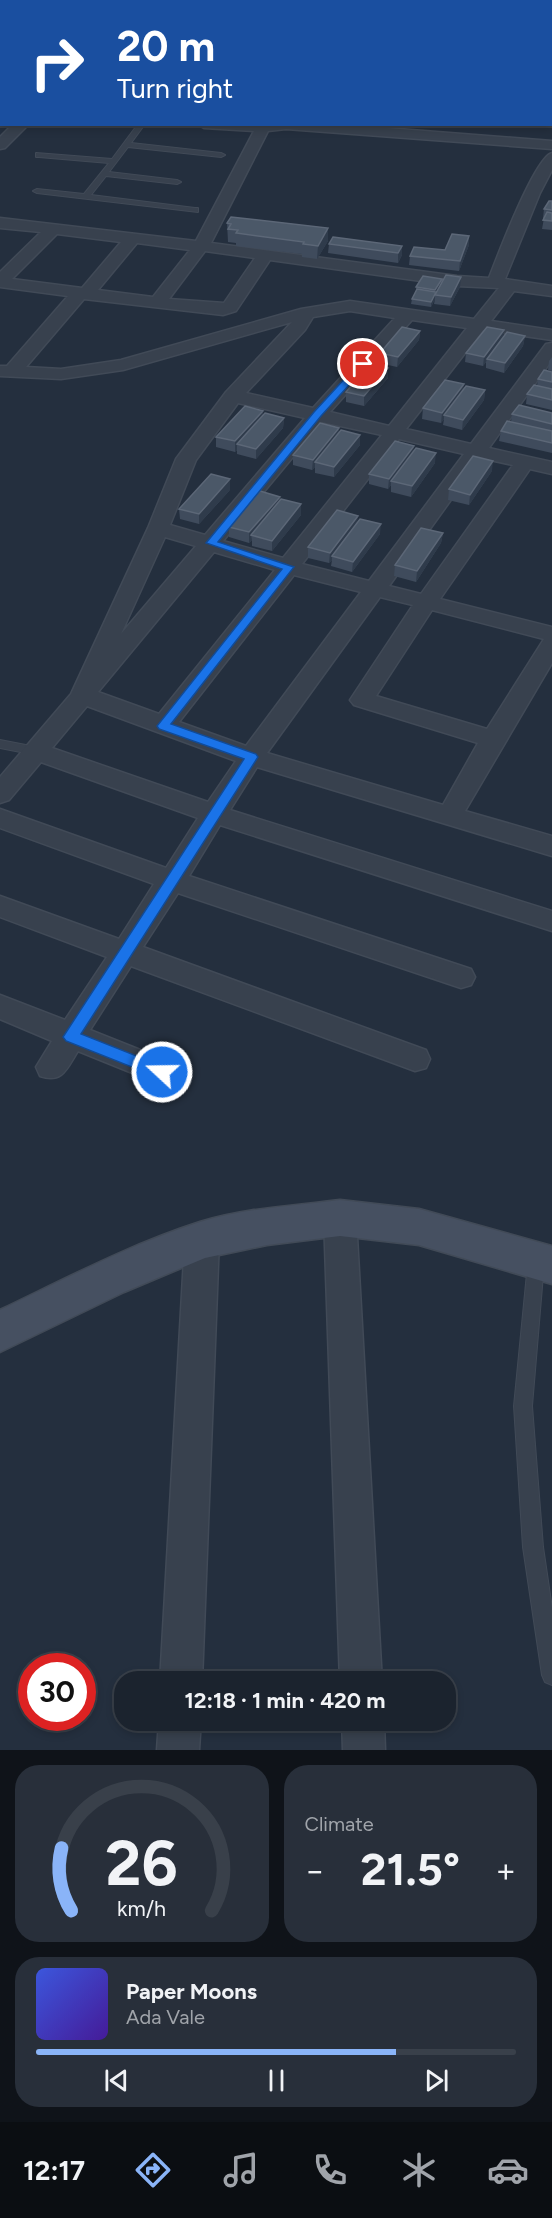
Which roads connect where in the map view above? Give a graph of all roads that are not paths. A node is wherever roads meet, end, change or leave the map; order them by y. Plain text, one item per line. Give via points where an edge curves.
1 (20, 126) edge
2 (140, 126) edge
3 (243, 126) edge
4 (274, 126) edge
5 (299, 126) edge
6 (263, 127) junction
7 (0, 145) edge
8 (126, 145) junction
9 (552, 145) edge
10 (39, 155) dead end
11 (221, 155) dead end
12 (552, 157) edge
13 (114, 161) junction
14 (104, 174) junction
15 (177, 182) dead end
16 (36, 191) dead end
17 (87, 196) junction
18 (195, 210) dead end
19 (0, 223) edge
20 (52, 230) junction
21 (133, 238) junction
22 (201, 246) junction
23 (265, 255) junction
24 (0, 282) edge
25 (503, 284) junction
26 (552, 291) edge
27 (83, 294) junction
28 (157, 303) junction
29 (307, 313) junction
30 (409, 313) junction
31 (481, 323) junction
32 (552, 335) edge
33 (552, 348) edge
34 (6, 372) edge
35 (232, 396) junction
36 (508, 407) junction
37 (530, 412) edge
38 (318, 414) junction
39 (396, 432) junction
40 (477, 450) junction
41 (526, 461) junction
42 (552, 468) edge
43 (158, 528) junction
44 (212, 543) junction
45 (289, 567) junction
46 (374, 589) junction
47 (427, 602) junction
48 (552, 634) edge
49 (552, 644) edge
50 (81, 695) junction
51 (163, 726) junction
52 (493, 739) junction
53 (0, 744) edge
54 (36, 751) junction
55 (251, 757) junction
56 (0, 794) edge
57 (214, 813) junction
58 (450, 815) junction
59 (0, 818) edge
60 (552, 846) edge
61 (171, 880) junction
62 (0, 906) edge
63 (552, 921) edge
64 (125, 953) junction
65 (461, 977) dead end
66 (0, 1007) edge
67 (71, 1037) junction
68 (415, 1059) dead end
69 (51, 1068) dead end
70 (162, 1072) dead end
71 (340, 1218) junction
72 (202, 1240) junction
73 (544, 1263) edge
74 (0, 1332) edge
75 (182, 1671) edge
76 (361, 1671) edge
77 (552, 1675) edge
78 (179, 1731) edge
79 (363, 1731) edge
80 (178, 1750) edge
81 (364, 1750) edge

1 - 7 street
2 - 8 lane
3 - 6 street
4 - 6 street
5 - 9 street
6 - 22 street
8 - 11 lane
8 - 13 lane
10 - 13 lane
12 - 25 street via 532,193
13 - 14 lane
14 - 15 lane
14 - 17 lane
16 - 17 lane
17 - 18 lane
19 - 20 street
20 - 21 street
20 - 24 street
21 - 22 street
21 - 27 street
22 - 23 street
22 - 28 street
23 - 25 street
23 - 28 street via 230,307 223,310
24 - 27 street
25 - 26 street
25 - 31 street
27 - 28 street
27 - 34 street
29 - 30 street via 350,306
29 - 34 street via 123,365 61,374
29 - 35 street
30 - 31 street
30 - 38 street
31 - 32 street
31 - 39 street
33 - 36 street
35 - 38 street
35 - 43 street via 186,459
36 - 37 street
36 - 40 street
38 - 39 street
38 - 44 street
39 - 40 street
39 - 45 street
40 - 41 street
40 - 46 street
41 - 42 street
41 - 47 street
43 - 44 street
43 - 50 street
44 - 45 street
44 - 50 street
45 - 46 street
45 - 51 street
46 - 47 street
46 - 55 street
47 - 48 street
47 - 52 street via 362,700
49 - 52 street
50 - 51 street
50 - 54 street
51 - 55 street
52 - 58 street
53 - 54 lane
54 - 56 street
54 - 57 street
55 - 57 street
55 - 58 street
57 - 61 street
57 - 63 street
58 - 60 street
59 - 61 street
61 - 64 street
61 - 65 street
62 - 64 street
64 - 67 street
64 - 68 street
66 - 67 street
67 - 69 street
67 - 70 street
71 - 72 street
71 - 73 street via 419,1227
71 - 76 street
72 - 74 street via 109,1278
72 - 75 street
73 - 77 lane via 523,1406 533,1547
78 - 80 street
79 - 81 street

